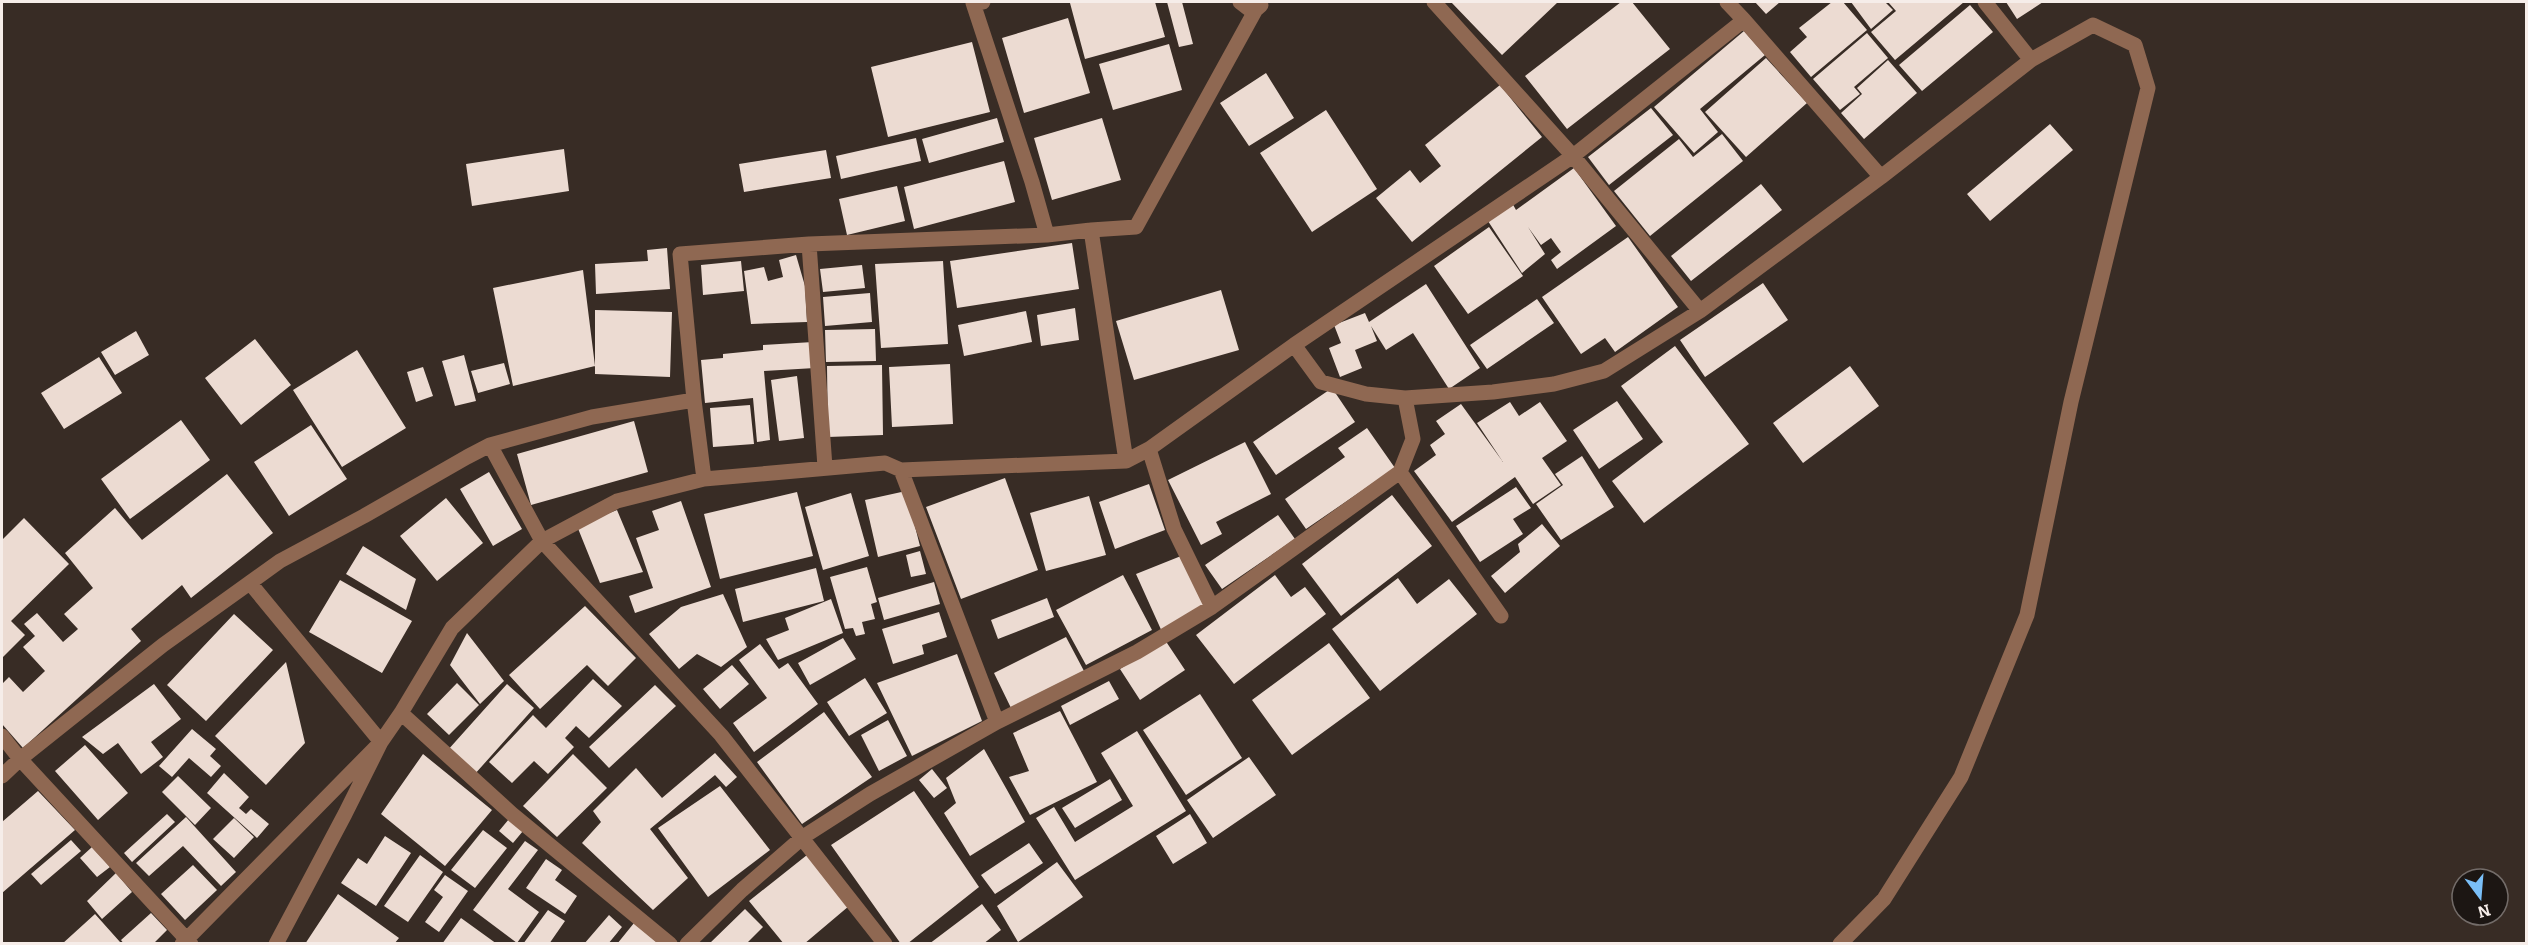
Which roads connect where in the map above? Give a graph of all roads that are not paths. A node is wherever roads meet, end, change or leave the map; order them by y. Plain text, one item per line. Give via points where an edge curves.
1 (983, 2) edge
2 (1240, 2) edge
3 (1266, 2) edge
4 (1434, 2) edge
5 (1727, 2) edge
6 (1985, 2) edge
7 (1256, 7) edge
8 (1744, 20) junction
9 (2031, 60) junction
10 (1574, 156) junction
11 (1881, 177) junction
12 (1091, 230) junction
13 (1047, 235) junction
14 (809, 244) junction
15 (1700, 311) junction
16 (1294, 345) junction
17 (1405, 398) junction
18 (694, 400) junction
19 (490, 445) junction
20 (1149, 449) junction
21 (1126, 461) junction
22 (825, 467) junction
23 (901, 470) junction
24 (1400, 472) junction
25 (704, 479) junction
26 (542, 541) junction
27 (250, 583) junction
28 (1212, 607) junction
29 (1501, 616) dead end
30 (401, 713) junction
31 (997, 722) junction
32 (2, 736) edge
33 (381, 742) junction
34 (20, 759) junction
35 (2, 776) edge
36 (803, 837) junction
37 (187, 942) edge
38 (276, 944) edge
39 (670, 944) edge
40 (687, 944) edge
41 (885, 944) edge
42 (1840, 944) edge

1 - 13 street via 973,3
2 - 7 street
3 - 7 street
4 - 10 street
5 - 8 street
6 - 9 street
7 - 12 street via 1136,227
8 - 10 street
8 - 11 street
9 - 11 street
9 - 42 street via 2093,25 2134,45 2148,88 2071,402 2027,615 1961,777 1884,899
10 - 15 street
10 - 16 street
11 - 15 street
12 - 13 street
12 - 21 street
13 - 14 street
14 - 18 street via 681,254
14 - 22 street
15 - 17 street via 1604,371 1554,384
16 - 17 street via 1321,382 1366,394
16 - 20 street
17 - 24 street via 1413,439
18 - 19 street via 592,417
18 - 25 street
19 - 26 street
19 - 27 street via 280,561
20 - 21 street
20 - 28 street via 1174,529
21 - 23 street
22 - 23 street via 885,462
22 - 25 street
23 - 31 street
24 - 28 street
24 - 29 street
25 - 26 street via 617,501
26 - 30 street via 452,628
26 - 36 street via 721,735
27 - 33 street
27 - 34 street via 163,645
28 - 31 street via 1137,652
30 - 33 street
30 - 39 street via 513,814
31 - 36 street
32 - 34 street
33 - 37 street
33 - 38 street
34 - 35 street
34 - 37 street
36 - 40 street
36 - 41 street

